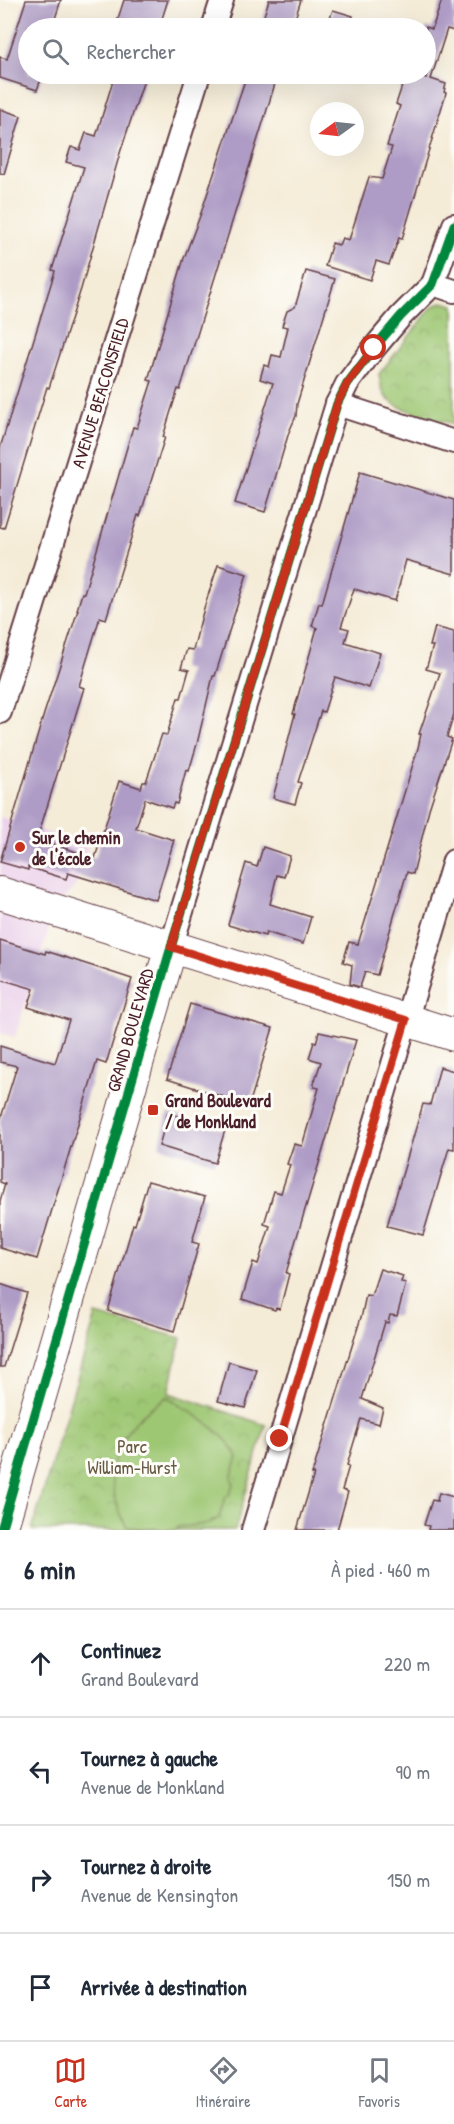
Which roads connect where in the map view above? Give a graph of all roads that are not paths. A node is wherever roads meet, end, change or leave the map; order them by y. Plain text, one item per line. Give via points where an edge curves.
1 (222, 0) edge
2 (216, 18) edge
3 (196, 84) edge
4 (454, 225) edge
5 (444, 288) edge
6 (337, 404) junction
7 (454, 442) edge
8 (0, 712) edge
9 (454, 861) edge
10 (0, 892) edge
11 (171, 947) junction
12 (406, 1020) junction
13 (454, 1035) edge
14 (1, 1530) edge
15 (253, 1530) edge

1 - 2 street
3 - 8 street, AVENUE BEACONSFIELD
4 - 5 street, GRAND BOULEVARD
5 - 6 street, GRAND BOULEVARD via 401,316 347,384
6 - 7 street
6 - 11 street, GRAND BOULEVARD
9 - 12 street
10 - 11 street
11 - 12 street
11 - 14 street, GRAND BOULEVARD
12 - 13 street
12 - 15 street

